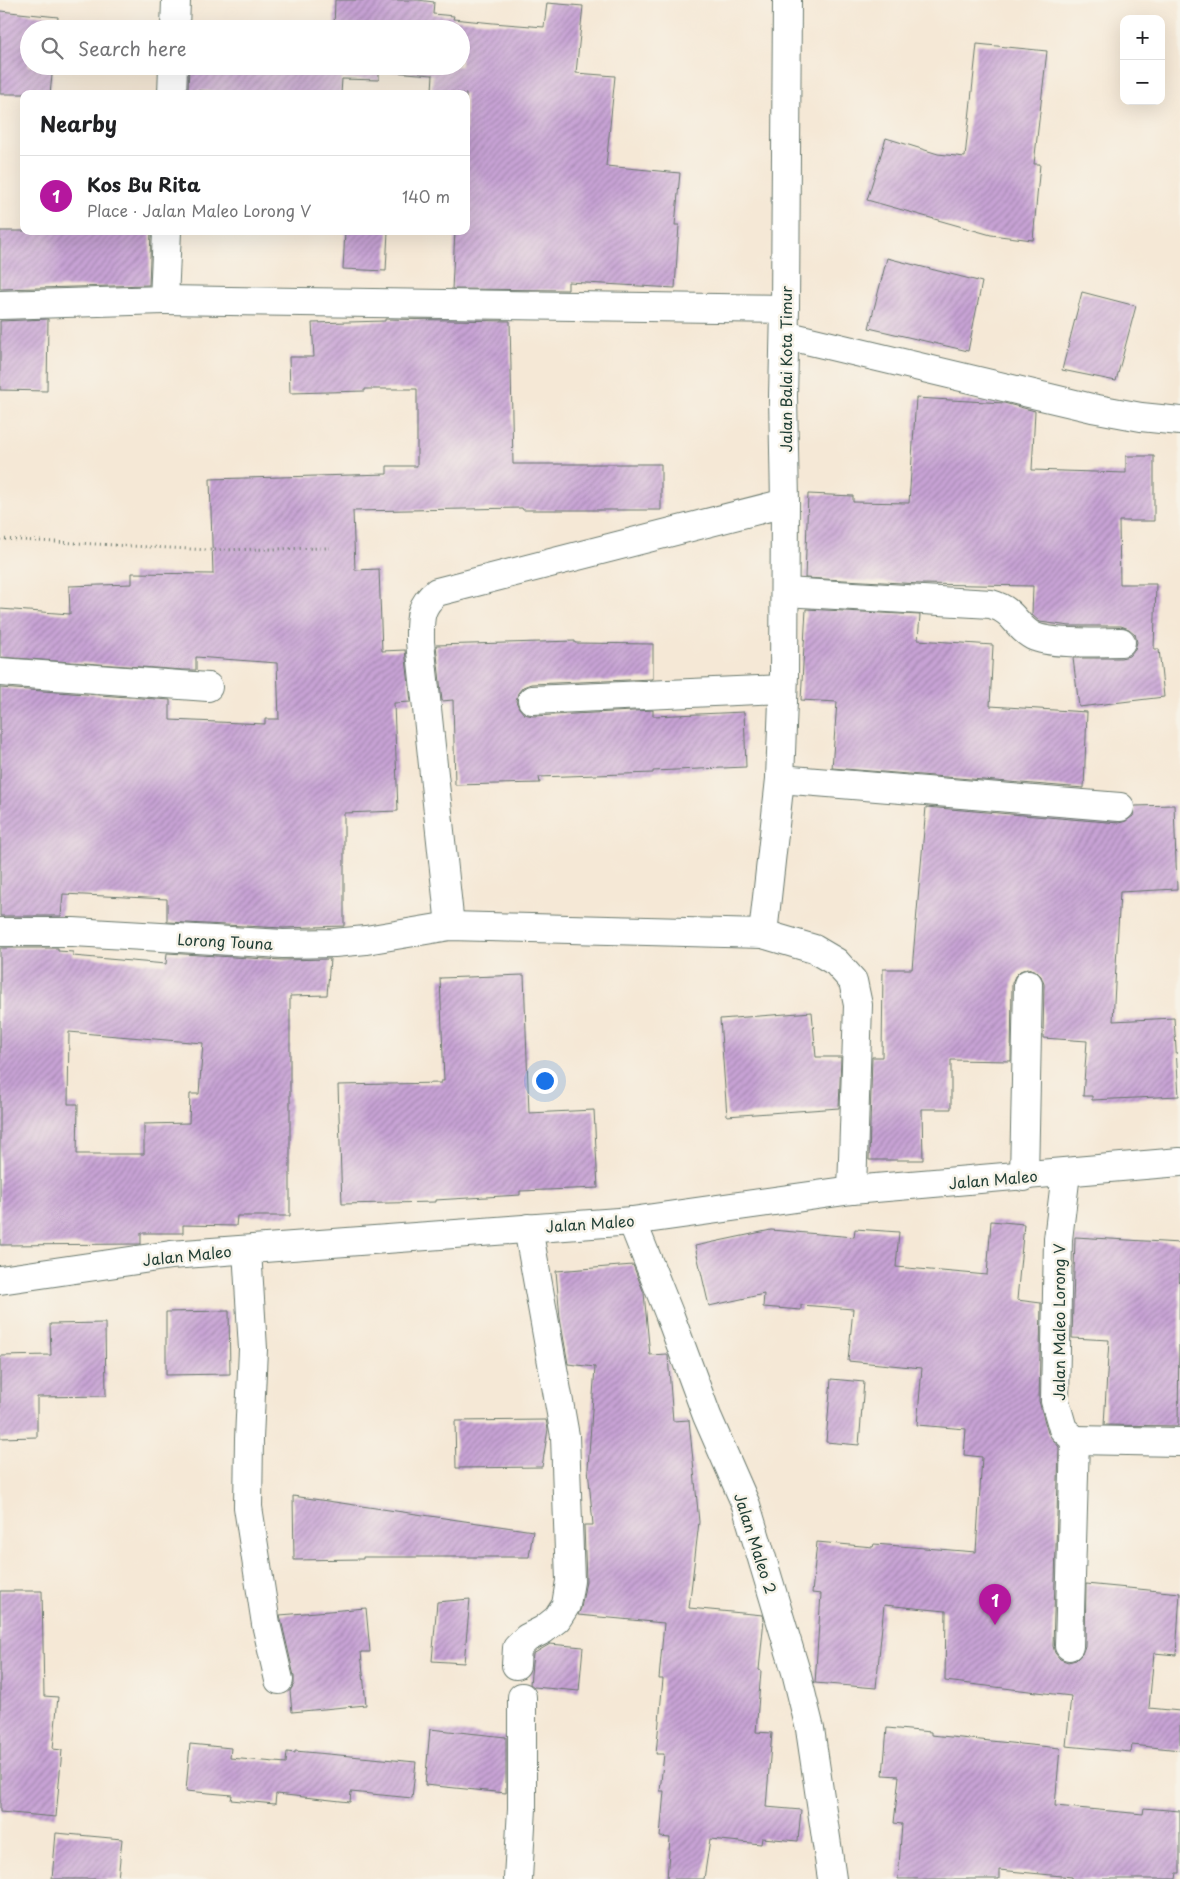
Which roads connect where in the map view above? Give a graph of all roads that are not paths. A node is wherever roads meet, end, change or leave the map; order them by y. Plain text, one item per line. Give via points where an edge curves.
1 (176, 0) edge
2 (787, 0) edge
3 (175, 20) edge
4 (173, 75) edge
5 (172, 90) edge
6 (167, 235) edge
7 (164, 300) junction
8 (0, 305) edge
9 (785, 322) junction
10 (1180, 422) edge
11 (786, 504) junction
12 (785, 592) junction
13 (1121, 642) dead end
14 (0, 672) edge
15 (208, 687) dead end
16 (783, 689) junction
17 (532, 700) dead end
18 (780, 779) junction
19 (1120, 807) dead end
20 (450, 926) junction
21 (0, 932) edge
22 (763, 934) junction
23 (1028, 984) dead end
24 (1180, 1162) edge
25 (1066, 1173) junction
26 (1024, 1177) junction
27 (852, 1190) junction
28 (632, 1221) junction
29 (528, 1228) junction
30 (247, 1250) junction
31 (0, 1280) edge
32 (1075, 1440) junction
33 (1180, 1442) edge
34 (1069, 1646) dead end
35 (516, 1665) dead end
36 (279, 1680) dead end
37 (522, 1697) dead end
38 (518, 1879) edge
39 (832, 1879) edge

1 - 3 street
2 - 9 street, Jalan Balai Kota Timur
4 - 5 street
6 - 7 street
7 - 8 street
7 - 9 street
9 - 10 street via 1092,408
9 - 11 street, Jalan Balai Kota Timur
11 - 12 street, Jalan Balai Kota Timur
11 - 20 street via 437,592 426,602 420,620 420,642
12 - 13 street via 991,604 1008,610 1038,638
12 - 16 street, Jalan Balai Kota Timur
14 - 15 street
16 - 17 street
16 - 18 street, Jalan Balai Kota Timur
18 - 19 street
18 - 22 street, Jalan Balai Kota Timur
20 - 21 street, Lorong Touna via 366,940 291,944 73,932
20 - 22 street, Lorong Touna
22 - 27 street, Lorong Touna via 814,949 836,962 853,981 858,1005
23 - 26 street
24 - 25 street, Jalan Maleo
25 - 26 street, Jalan Maleo
25 - 32 street, Jalan Maleo Lorong V via 1058,1239 1056,1401 1063,1429
26 - 27 street, Jalan Maleo
27 - 28 street, Jalan Maleo
28 - 29 street, Jalan Maleo
28 - 39 street, Jalan Maleo 2 via 707,1416 746,1505 810,1729
29 - 30 street, Jalan Maleo
29 - 35 street via 565,1436 570,1581 566,1605 557,1619 526,1638 518,1648
30 - 31 street, Jalan Maleo via 171,1255
30 - 36 street via 253,1349 248,1507 266,1624
32 - 33 street
32 - 34 street
37 - 38 street

